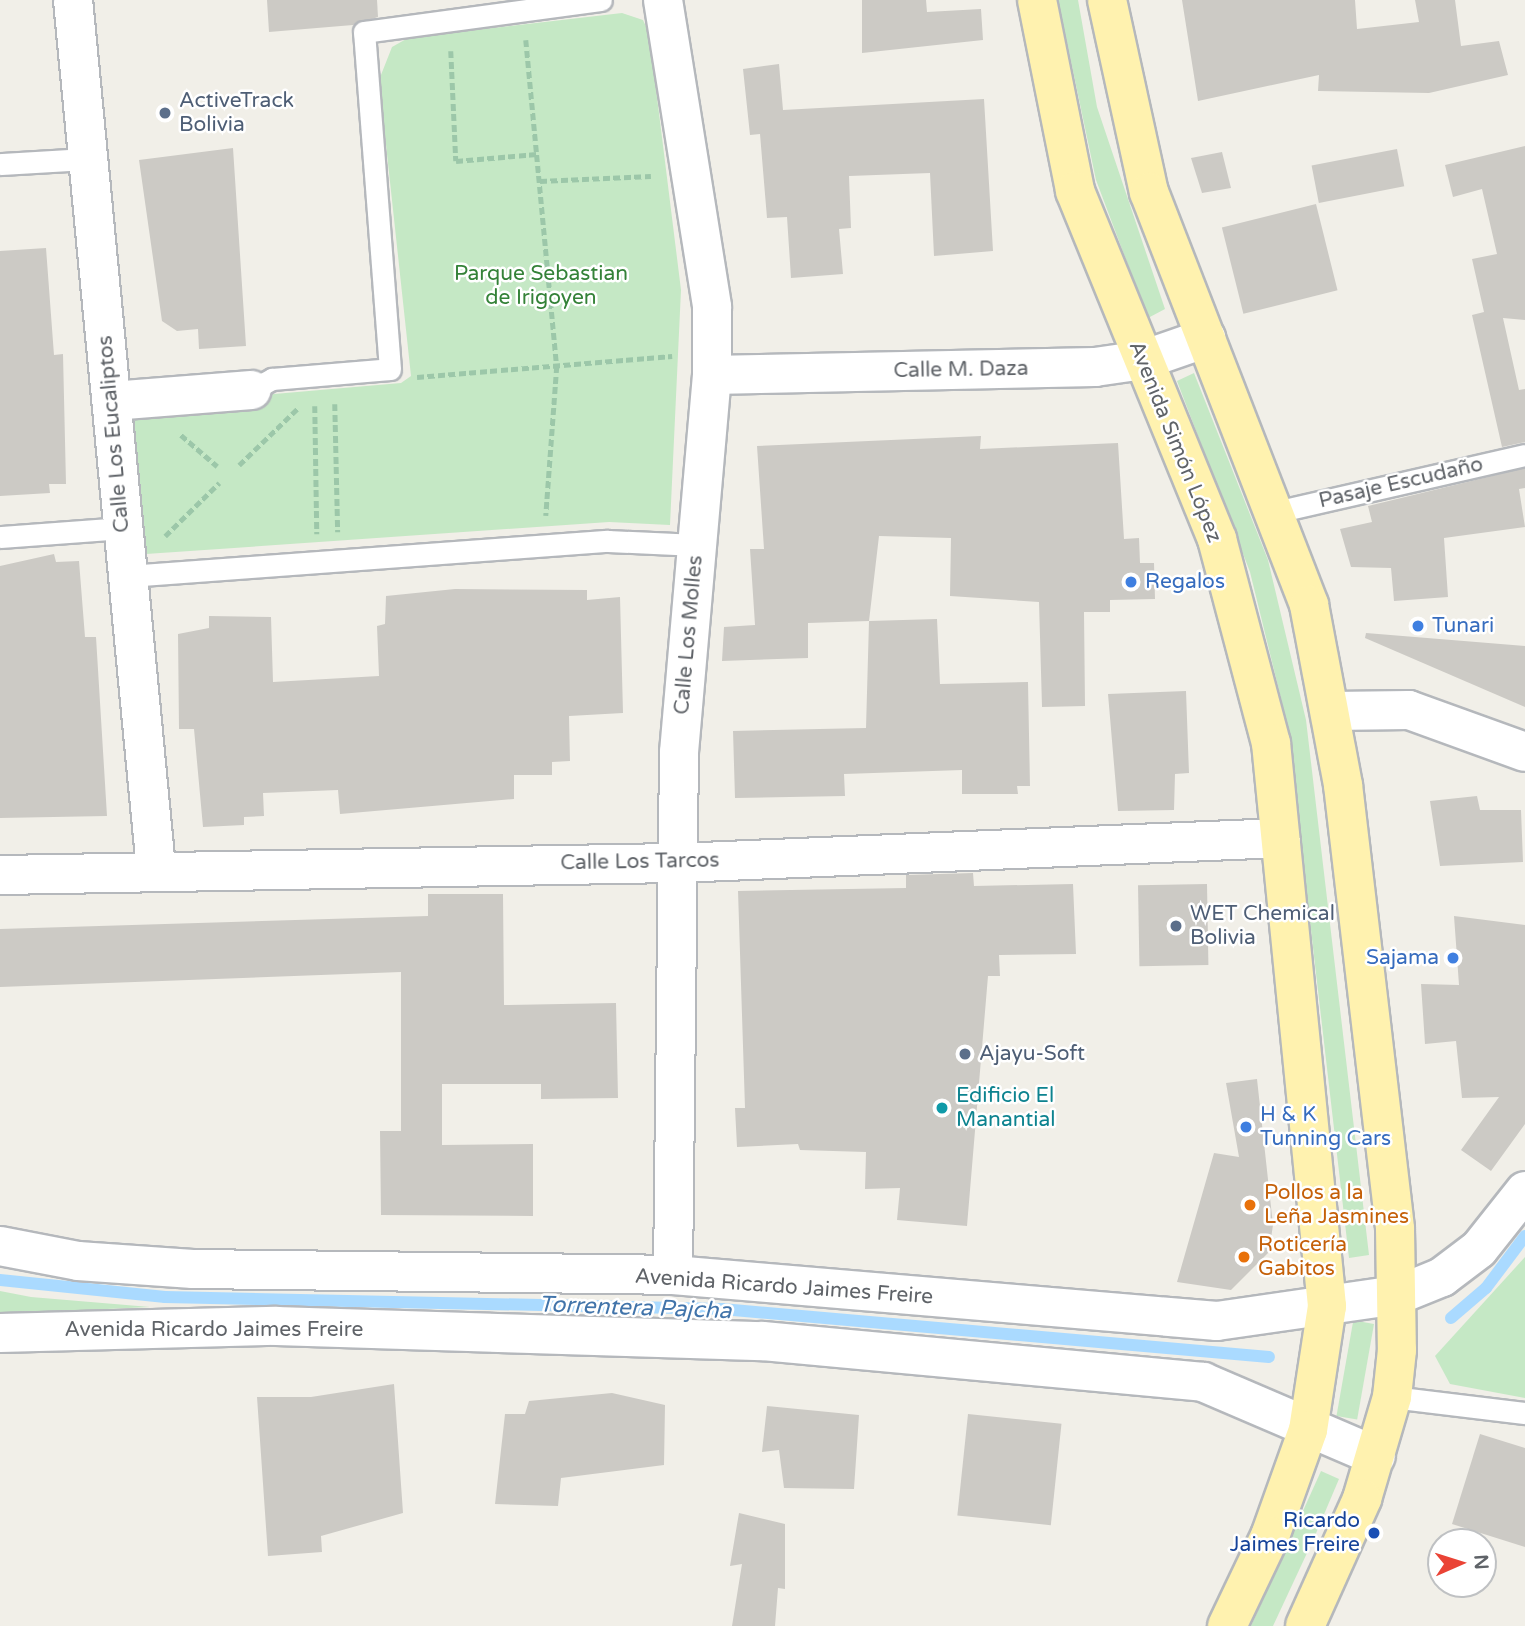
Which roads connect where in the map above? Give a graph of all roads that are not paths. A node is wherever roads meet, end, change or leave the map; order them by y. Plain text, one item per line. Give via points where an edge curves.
1 (74, 0) edge
2 (601, 0) edge
3 (663, 0) edge
4 (1037, 0) edge
5 (1107, 0) edge
6 (88, 159) junction
7 (0, 164) edge
8 (1206, 338) junction
9 (1143, 360) junction
10 (712, 375) junction
11 (251, 390) joint
12 (111, 401) junction
13 (1525, 455) edge
14 (1276, 512) junction
15 (123, 528) junction
16 (0, 537) edge
17 (697, 545) junction
18 (128, 576) junction
19 (1332, 711) junction
20 (1525, 752) edge
21 (1280, 838) junction
22 (677, 863) junction
23 (156, 868) junction
24 (0, 875) edge
25 (1525, 1191) edge
26 (0, 1246) edge
27 (673, 1275) junction
28 (1398, 1295) junction
29 (1327, 1306) junction
30 (0, 1333) edge
31 (1392, 1397) junction
32 (1525, 1413) edge
33 (1308, 1430) junction
34 (1376, 1456) junction
35 (1227, 1626) edge
36 (1305, 1626) edge

1 - 6 street, Calle Los Eucaliptos
2 - 11 lane via 364,32 390,369 272,379
3 - 10 street, Calle Los Molles via 712,307
4 - 9 main road, Avenida Simón López via 1075,191
5 - 8 main road via 1149,192
6 - 7 lane
6 - 12 street, Calle Los Eucaliptos
8 - 9 street, Calle M. Daza
8 - 14 main road
9 - 10 street, Calle M. Daza
9 - 21 main road, Avenida Simón López via 1217,539 1245,635 1271,743
10 - 17 street, Calle Los Molles
11 - 12 street
12 - 15 street, Calle Los Eucaliptos
13 - 14 lane, Pasaje Escudaño
14 - 19 main road via 1309,605
15 - 16 lane
15 - 18 street, Calle Los Eucaliptos
17 - 18 lane via 544,545
17 - 22 street, Calle Los Molles via 679,752
18 - 23 street, Calle Los Eucaliptos
19 - 20 street via 1409,710
19 - 28 main road
21 - 22 street, Calle Los Tarcos
21 - 29 main road, Avenida Simón López
22 - 23 street, Calle Los Tarcos
22 - 27 street, Calle Los Molles
23 - 24 street, Calle Los Tarcos
25 - 28 street, Avenida Ricardo Jaimes Freire via 1479,1249 1442,1277
26 - 27 street, Avenida Ricardo Jaimes Freire via 78,1261 193,1269
27 - 29 street, Avenida Ricardo Jaimes Freire via 1128,1317 1217,1321
28 - 29 street, Avenida Ricardo Jaimes Freire
28 - 31 main road
29 - 33 main road, Avenida Simón López
30 - 33 street, Avenida Ricardo Jaimes Freire via 276,1326 763,1342 1203,1382
31 - 32 lane
31 - 34 main road
33 - 34 street, Avenida Ricardo Jaimes Freire
33 - 35 main road, Avenida Simón López via 1270,1536
34 - 36 main road

